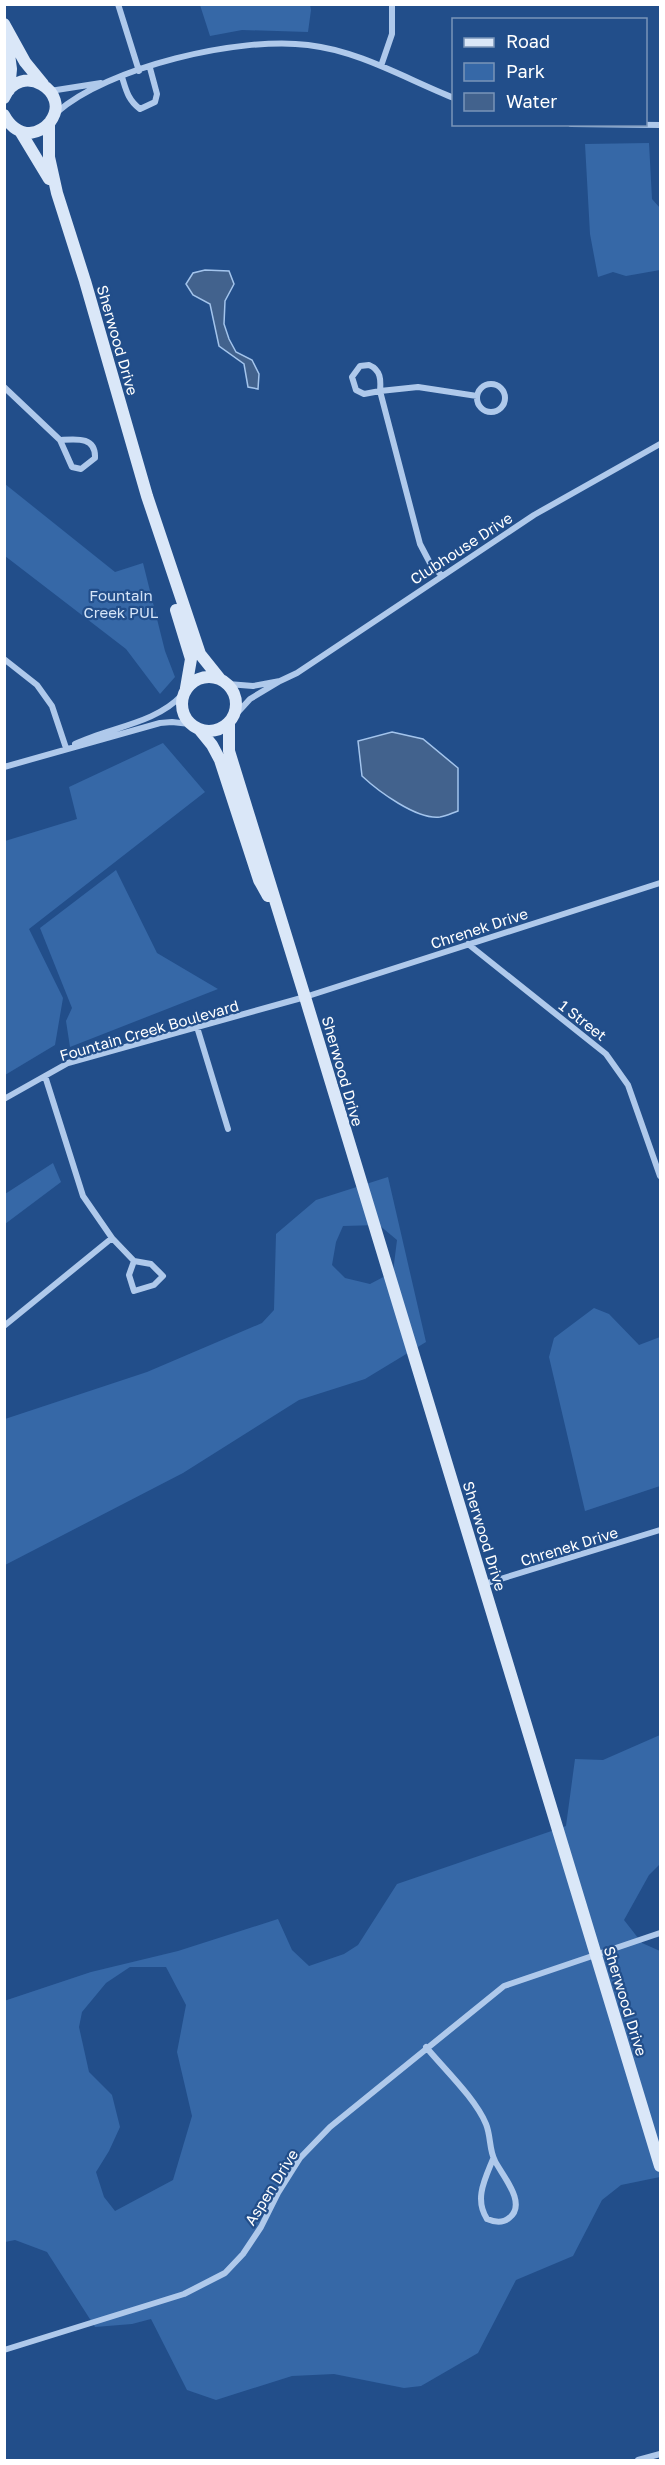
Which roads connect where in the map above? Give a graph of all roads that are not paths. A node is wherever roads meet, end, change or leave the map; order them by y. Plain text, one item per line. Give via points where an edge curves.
1 (118, 4) edge
2 (392, 4) edge
3 (4, 24) edge
4 (4, 29) edge
5 (381, 66) junction
6 (150, 68) junction
7 (139, 71) junction
8 (122, 77) junction
9 (107, 82) junction
10 (47, 88) junction
11 (7, 94) edge
12 (452, 98) edge
13 (51, 119) junction
14 (6, 120) edge
15 (20, 131) junction
16 (57, 193) junction
17 (4, 387) edge
18 (381, 391) junction
19 (477, 396) junction
20 (60, 440) junction
21 (660, 444) edge
22 (147, 496) junction
23 (441, 575) junction
24 (4, 659) edge
25 (280, 681) junction
26 (224, 682) junction
27 (184, 692) junction
28 (229, 722) junction
29 (195, 727) junction
30 (66, 748) junction
31 (4, 766) edge
32 (660, 883) edge
33 (280, 915) junction
34 (468, 944) junction
35 (305, 997) junction
36 (197, 1027) junction
37 (45, 1076) junction
38 (4, 1099) edge
39 (228, 1129) dead end
40 (660, 1176) edge
41 (112, 1238) junction
42 (134, 1261) junction
43 (4, 1326) edge
44 (660, 1530) edge
45 (484, 1584) junction
46 (660, 1933) edge
47 (596, 1954) junction
48 (426, 2047) junction
49 (493, 2158) junction
50 (660, 2166) edge
51 (4, 2350) edge
52 (660, 2454) edge
53 (638, 2460) edge

1 - 7 street
2 - 5 street via 392,34
3 - 10 street
4 - 11 street via 11,64
5 - 6 street via 308,45 257,45 198,53
5 - 12 street
6 - 7 street
6 - 8 street via 157,94 155,102 141,109 128,96
7 - 8 street
8 - 9 street
9 - 10 street
9 - 13 street via 72,100
10 - 11 street via 37,82 22,81
10 - 13 street, Sherwood Drive via 55,107
13 - 15 street via 36,132
13 - 16 street, Sherwood Drive via 49,157
14 - 15 street
15 - 16 street, Sherwood Drive
16 - 22 street, Sherwood Drive
17 - 20 street
18 - 18 street via 377,370 369,365 356,369 351,381 356,390 364,394
18 - 19 street via 418,387
18 - 23 street via 420,544
19 - 19 street via 481,408 489,412 501,408 505,399 503,390 495,385 486,385
20 - 20 street via 72,467 81,469 95,458 92,443
21 - 23 street, Clubhouse Drive via 534,515
22 - 26 street, Sherwood Drive via 200,654
22 - 27 street, Sherwood Drive via 161,559 190,653 191,667
23 - 25 street, Clubhouse Drive
24 - 30 street via 37,685 52,706
25 - 26 street, Clubhouse Drive via 246,687
25 - 28 street, Clubhouse Drive via 250,699
26 - 27 street via 211,676 201,677
26 - 28 street via 233,691 236,707
27 - 29 street via 182,711
27 - 30 street via 155,715 97,733
28 - 29 street via 215,730
28 - 33 street, Sherwood Drive via 228,752
29 - 30 street via 160,723
29 - 33 street, Sherwood Drive via 216,752 259,880
30 - 31 street
32 - 34 street, Chrenek Drive
33 - 35 street, Sherwood Drive
34 - 35 street, Chrenek Drive
34 - 40 street, 1 Street via 606,1054 627,1085
35 - 36 street, Fountain Creek Boulevard
35 - 45 street, Sherwood Drive
36 - 37 street, Fountain Creek Boulevard via 68,1063
36 - 39 street
37 - 38 street, Fountain Creek Boulevard
37 - 41 street via 82,1196
41 - 42 street
41 - 43 street
42 - 42 street via 151,1264 163,1276 154,1285 135,1291 129,1275
44 - 45 street, Chrenek Drive
45 - 47 street, Sherwood Drive
46 - 47 street, Aspen Drive
47 - 48 street, Aspen Drive via 504,1986
47 - 50 street, Sherwood Drive
48 - 49 street via 474,2105 486,2125
48 - 51 street, Aspen Drive via 330,2127 300,2158 255,2236 225,2273 184,2294
49 - 49 street via 480,2197 481,2210 487,2219 501,2222 509,2219 516,2201
52 - 53 street

